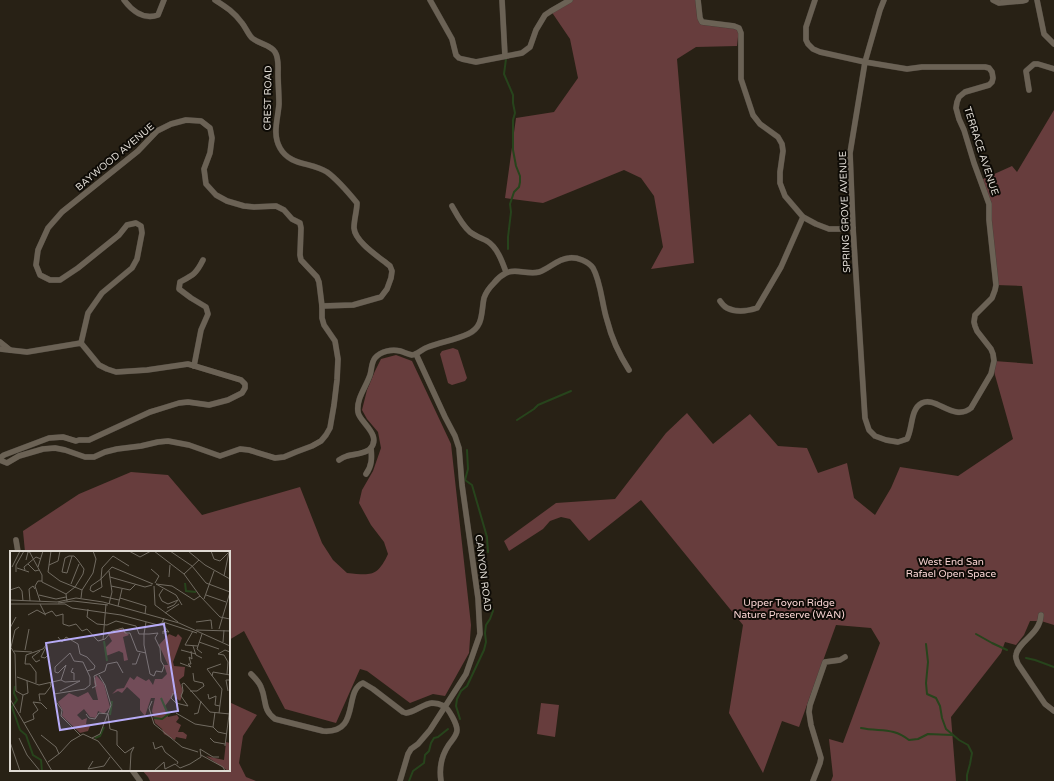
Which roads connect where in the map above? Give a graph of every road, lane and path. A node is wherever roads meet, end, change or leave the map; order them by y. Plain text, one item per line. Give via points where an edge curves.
1 (124, 0) edge
2 (164, 0) edge
3 (215, 0) edge
4 (430, 0) edge
5 (502, 0) edge
6 (570, 0) edge
7 (698, 0) edge
8 (815, 0) edge
9 (884, 0) edge
10 (993, 0) edge
11 (1026, 0) edge
12 (1037, 0) edge
13 (1054, 44) edge
14 (505, 56) junction
15 (865, 62) junction
16 (1054, 69) edge
17 (1029, 90) dead end
18 (452, 206) dead end
19 (803, 217) junction
20 (853, 228) junction
21 (203, 260) dead end
22 (506, 272) junction
23 (720, 302) dead end
24 (322, 306) junction
25 (0, 342) edge
26 (81, 343) junction
27 (0, 349) edge
28 (11, 350) junction
29 (416, 354) junction
30 (194, 366) junction
31 (629, 370) dead end
32 (864, 403) joint
33 (371, 448) junction
34 (0, 458) edge
35 (339, 460) dead end
36 (366, 474) dead end
37 (16, 540) dead end
38 (18, 551) edge
39 (1041, 615) dead end
40 (845, 657) dead end
41 (251, 674) dead end
42 (445, 707) junction
43 (1054, 711) edge
44 (133, 771) edge
45 (140, 781) edge
46 (400, 781) edge
47 (441, 781) edge
48 (813, 781) edge

1 - 2 street via 140,15 152,17 158,15
3 - 24 street, CREST ROAD via 231,10 251,37 276,53 279,104 275,130 280,150 292,160 327,172 341,185 357,203 355,234 390,266 392,271 387,289 381,297 353,305
4 - 14 street via 452,40 458,58 476,62
5 - 14 street
6 - 14 street via 546,15 527,50
7 - 19 street via 702,22 739,28 741,79 753,115 782,144 780,183 785,196
8 - 15 street, TERRACE AVENUE via 806,27 808,44 820,52
9 - 15 street, SPRING GROVE AVENUE
10 - 11 street via 999,3
12 - 13 street via 1044,34
15 - 20 street, SPRING GROVE AVENUE via 850,153
15 - 32 street, TERRACE AVENUE via 907,68 984,67 992,72 992,82 959,96 956,108 989,204 996,285 994,295 975,315 974,322 977,331 994,354 994,361 991,374 968,411 957,412 933,403 922,402 914,412 907,439 898,442 876,436 869,430
16 - 17 street via 1034,64 1026,71
18 - 22 street via 471,233 490,243 496,250
19 - 20 street via 829,229
19 - 23 street via 781,267 757,308 737,311 727,308
20 - 32 street, SPRING GROVE AVENUE
21 - 30 street via 194,274 180,282 179,288 206,307 208,314 201,330
22 - 29 street via 487,291 480,322 472,332 420,350
22 - 31 street via 538,272 570,258 589,264 595,273 607,320 622,360
24 - 26 street, BAYWOOD AVENUE via 317,277 301,260 300,223 276,206 244,206 216,195 206,184 204,169 210,154 210,128 201,121 186,120 157,131 138,151 62,212 48,228 38,250 36,265 40,275 50,280 60,280 119,235 127,225 136,223 141,226 137,259 132,268 102,293 88,313
24 - 34 street, BAYWOOD AVENUE via 324,325 335,340 338,358 337,380 330,428 321,441 312,446 275,458 240,449 220,456 168,441 117,449 94,457 85,457 55,448 19,456 7,463 2,462
25 - 28 street
26 - 28 street via 27,352
26 - 30 street via 99,365 116,372 188,364
27 - 28 street
29 - 33 street via 390,350 378,355 374,360 357,411 371,431
29 - 42 street, CANYON ROAD via 459,448 478,598 480,634 466,674
30 - 34 street via 241,380 245,388 242,393 228,400 209,405 188,402 162,408 89,440 49,438
33 - 35 street
33 - 36 street via 371,465
37 - 38 street
39 - 43 street via 1036,630 1017,650 1015,657 1045,704
40 - 48 street via 826,662 810,705 810,720 821,758
41 - 42 street via 260,685 267,711 275,719 323,731 337,731 344,724 355,692 358,686 364,683 406,713 432,703
42 - 46 street, CANYON ROAD via 430,730 411,749
42 - 47 street via 457,726 457,732 440,763
44 - 45 street

